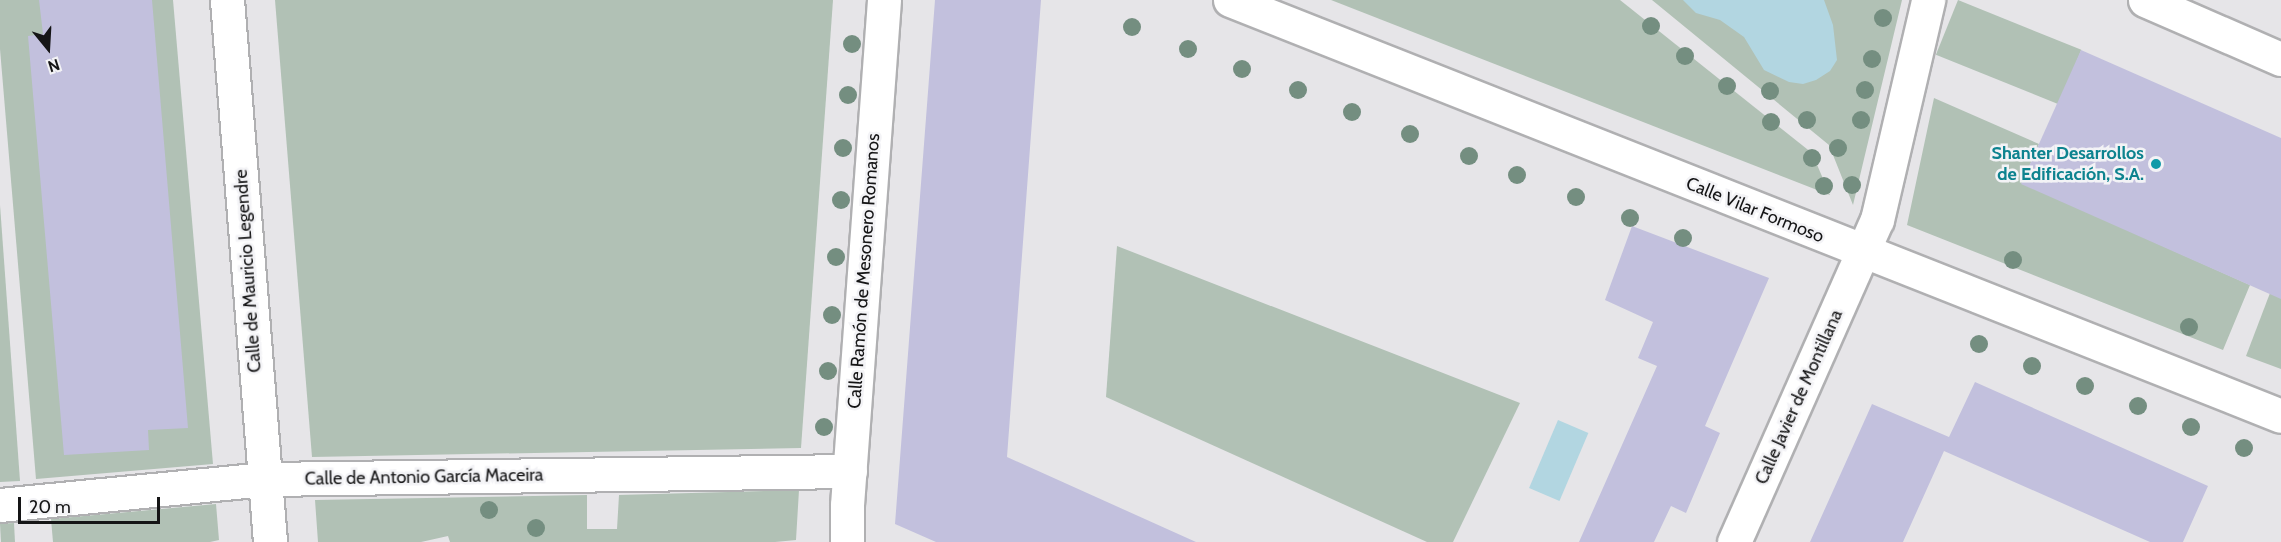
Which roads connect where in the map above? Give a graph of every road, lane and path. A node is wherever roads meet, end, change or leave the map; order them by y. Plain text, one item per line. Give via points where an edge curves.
1 (227, 0) edge
2 (884, 0) edge
3 (1230, 0) edge
4 (1928, 0) edge
5 (2145, 0) edge
6 (2281, 59) edge
7 (1863, 253) junction
8 (2281, 416) edge
9 (850, 471) junction
10 (264, 479) junction
11 (0, 505) edge
12 (270, 542) edge
13 (847, 542) edge
14 (1734, 542) edge

1 - 10 street, Calle de Mauricio Legendre
2 - 9 street, Calle Ramón de Mesonero Romanos
3 - 7 street, Calle Vilar Formoso
4 - 7 street, Calle Javier de Montillana via 1877,220
5 - 6 street
7 - 8 street, Calle Vilar Formoso
7 - 14 street, Calle Javier de Montillana
9 - 10 street, Calle de Antonio García Maceira
9 - 13 street, Calle Ramón de Mesonero Romanos
10 - 11 street, Calle de Antonio García Maceira
10 - 12 street, Calle de Mauricio Legendre

